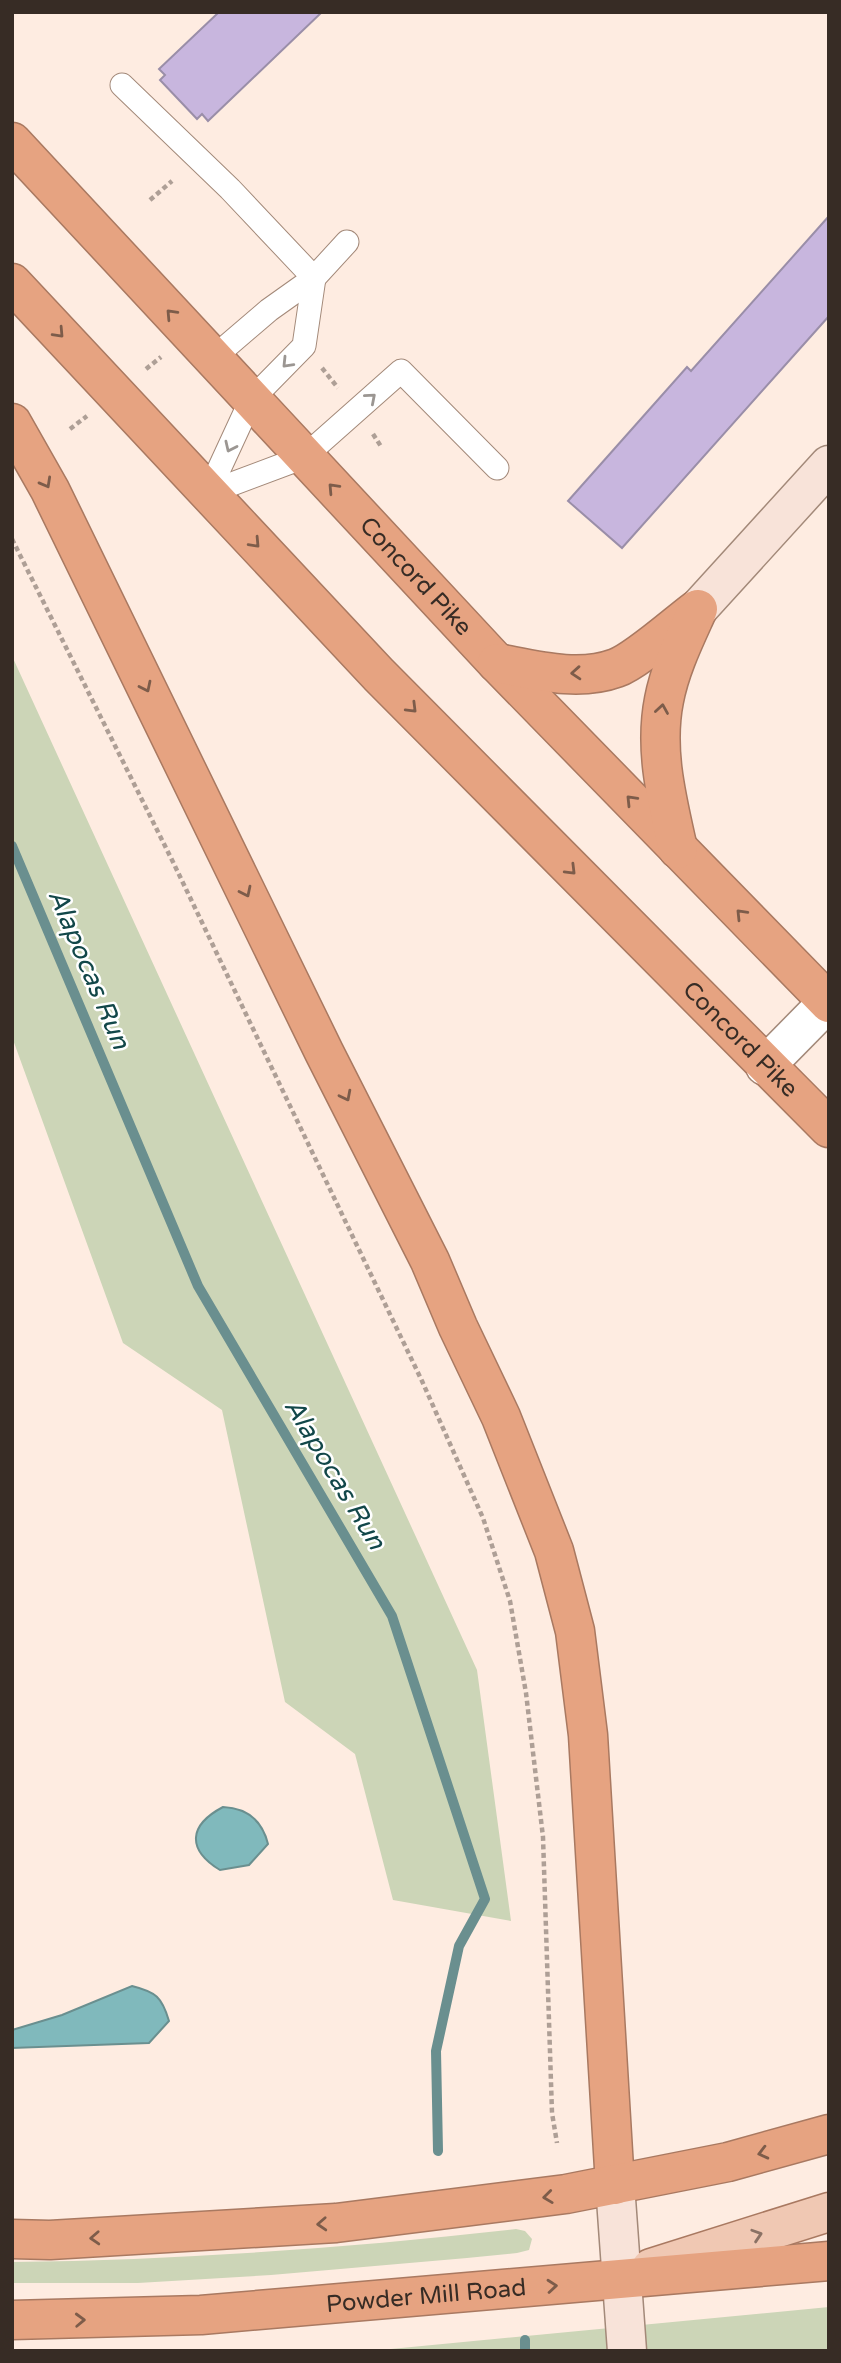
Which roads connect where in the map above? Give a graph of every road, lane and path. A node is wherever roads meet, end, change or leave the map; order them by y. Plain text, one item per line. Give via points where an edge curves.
1 (122, 85) dead end
2 (12, 142) edge
3 (172, 181) dead end
4 (150, 200) dead end
5 (347, 242) dead end
6 (314, 278) junction
7 (12, 283) edge
8 (213, 358) junction
9 (251, 400) junction
10 (12, 424) edge
11 (304, 457) junction
12 (829, 465) edge
13 (497, 468) dead end
14 (208, 494) junction
15 (12, 539) edge
16 (698, 608) junction
17 (496, 663) junction
18 (678, 849) junction
19 (828, 1002) edge
20 (765, 1066) junction
21 (829, 1128) edge
22 (829, 2134) edge
23 (557, 2143) dead end
24 (615, 2185) junction
25 (829, 2212) edge
26 (12, 2239) edge
27 (829, 2260) edge
28 (622, 2277) junction
29 (12, 2320) edge
30 (627, 2351) edge

1 - 6 lane
8 -> 2 highway, Concord Pike
3 - 4 path
5 - 6 lane
6 - 8 lane
6 -> 9 lane via 304,346
7 -> 14 highway, Concord Pike
8 - 9 highway, Concord Pike
9 - 11 highway, Concord Pike
9 -> 14 lane
10 -> 24 highway via 50,490 430,1261 501,1417 554,1551 575,1631 588,1735
11 -> 13 lane via 401,372
11 - 14 lane
17 -> 11 highway, Concord Pike
12 - 16 main road
14 -> 20 highway, Concord Pike via 379,675
15 - 23 path via 262,1047 483,1518 510,1601 526,1693 543,1837 552,2113
16 -> 17 highway via 617,668 556,674
18 -> 16 highway via 664,786 660,724 674,665
18 -> 17 highway, Concord Pike
19 -> 18 highway, Concord Pike
19 - 20 street
20 - 21 highway, Concord Pike
22 -> 24 highway via 728,2162
24 -> 26 highway via 336,2223
24 - 28 main road
28 -> 25 main road, Powder Mill Road
27 - 28 highway
29 -> 28 highway, Powder Mill Road via 201,2315
28 - 30 main road

